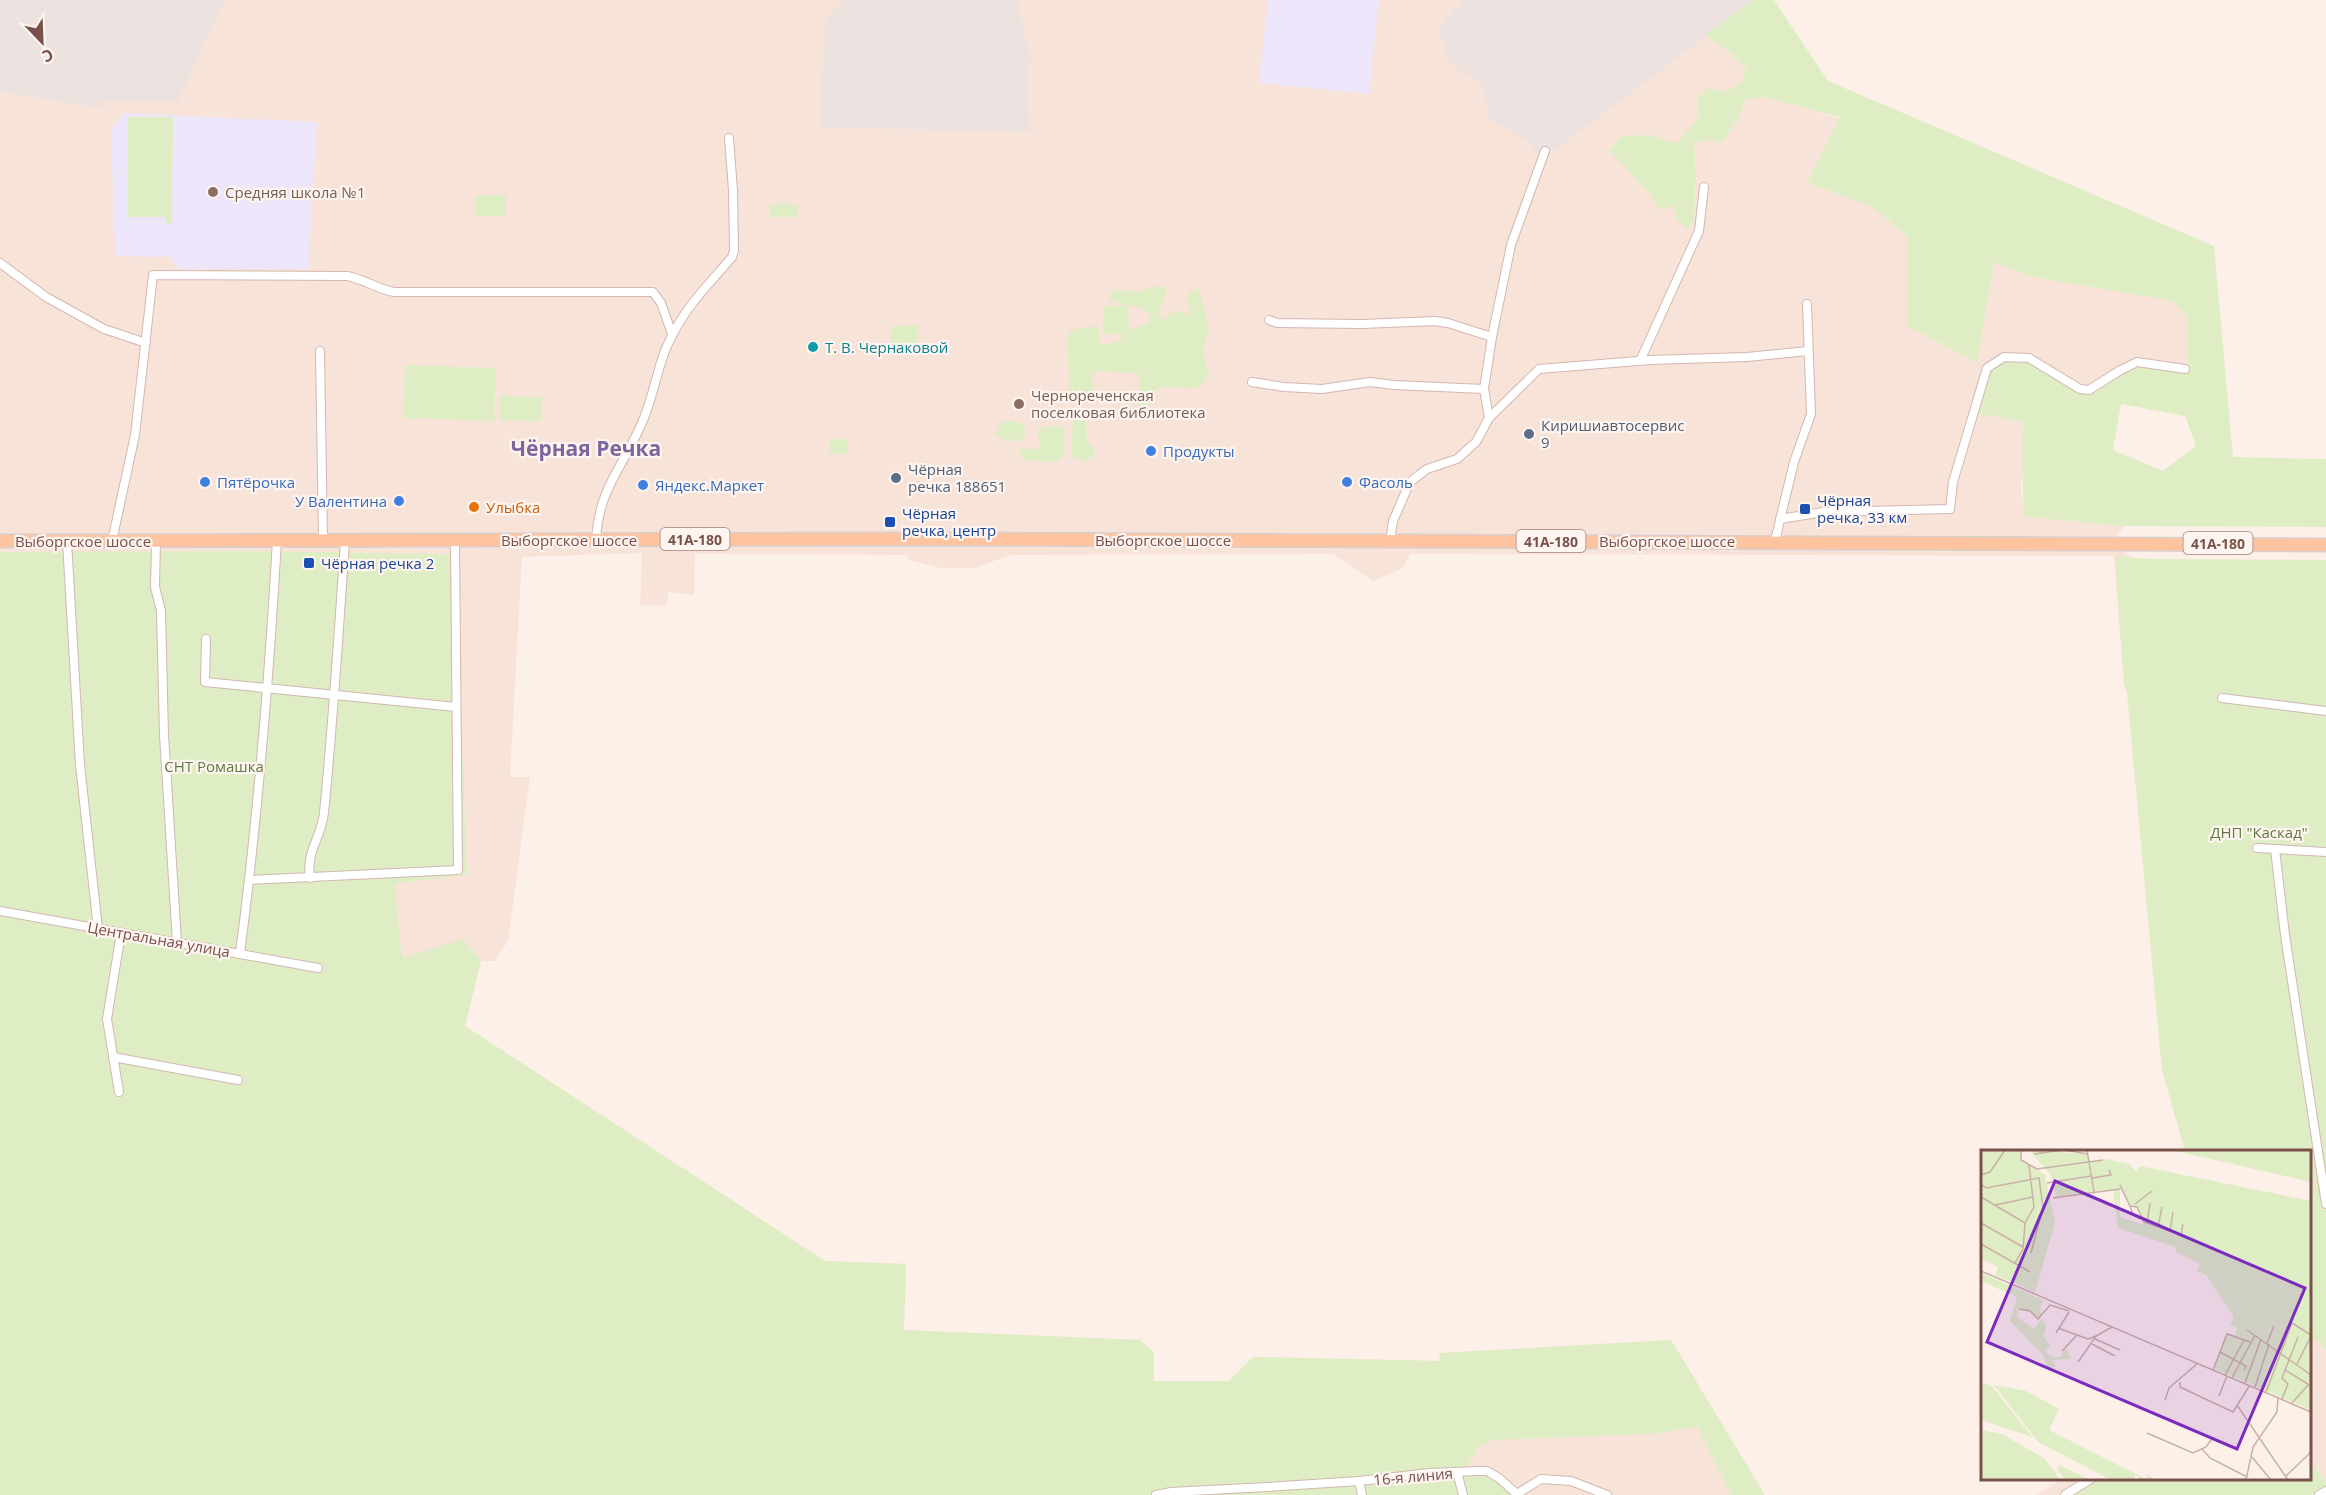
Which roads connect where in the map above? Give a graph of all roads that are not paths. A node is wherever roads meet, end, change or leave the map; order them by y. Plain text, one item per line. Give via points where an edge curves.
1 (729, 138) dead end
2 (1545, 151) dead end
3 (1704, 187) dead end
4 (0, 263) edge
5 (1807, 304) dead end
6 (1269, 320) dead end
7 (672, 334) junction
8 (1492, 337) junction
9 (146, 342) junction
10 (320, 351) dead end
11 (1808, 351) junction
12 (1640, 361) junction
13 (2185, 369) dead end
14 (1252, 382) dead end
15 (1484, 389) junction
16 (1489, 418) junction
17 (1780, 519) junction
18 (596, 539) junction
19 (156, 540) junction
20 (277, 540) junction
21 (322, 540) junction
22 (345, 540) junction
23 (0, 541) edge
24 (67, 541) junction
25 (112, 541) junction
26 (455, 541) junction
27 (1390, 541) junction
28 (1775, 541) junction
29 (2326, 545) edge
30 (206, 639) dead end
31 (268, 688) junction
32 (335, 694) junction
33 (2222, 698) dead end
34 (456, 707) junction
35 (2326, 711) edge
36 (2257, 848) dead end
37 (2275, 849) junction
38 (2326, 852) edge
39 (310, 878) junction
40 (250, 880) junction
41 (0, 911) edge
42 (98, 929) junction
43 (122, 933) junction
44 (177, 943) junction
45 (240, 953) junction
46 (318, 968) dead end
47 (113, 1057) junction
48 (237, 1080) dead end
49 (119, 1092) dead end
50 (2326, 1204) edge
51 (1457, 1472) junction
52 (2090, 1480) edge
53 (1359, 1481) junction
54 (1256, 1491) edge
55 (2326, 1491) edge
56 (1156, 1494) edge
57 (1362, 1495) edge
58 (1463, 1495) edge
59 (1517, 1495) edge
60 (1607, 1495) edge
61 (2065, 1495) edge
62 (2319, 1495) edge

1 - 7 street via 735,250
2 - 8 street via 1511,245
3 - 12 street via 1699,231
4 - 9 street via 46,297 94,324
5 - 11 street
6 - 8 street via 1362,324 1435,321
7 - 9 street via 653,292 394,292 347,276 153,275
7 - 18 street via 652,400 606,491
8 - 15 street
9 - 25 street via 135,435
10 - 21 street
11 - 12 street
11 - 17 street via 1811,414
12 - 16 street via 1539,369
13 - 17 street via 2137,362 2090,390 2080,389 2029,358 2004,357 1987,368 1953,482 1950,509 1823,512
14 - 15 street via 1284,387 1322,388 1370,382
15 - 16 street
16 - 27 street via 1476,442 1457,459 1427,469 1410,482 1393,521
17 - 28 street
18 - 26 main road, Выборгское шоссе / 41А-180
18 - 27 main road, Выборгское шоссе / 41А-180
19 - 20 main road, Выборгское шоссе / 41А-180
19 - 25 main road, Выборгское шоссе / 41А-180
19 - 44 street via 155,587 161,611
20 - 21 main road, Выборгское шоссе / 41А-180
20 - 31 street
21 - 22 main road, Выборгское шоссе / 41А-180
22 - 26 main road, Выборгское шоссе / 41А-180
22 - 32 street
23 - 24 main road, Выборгское шоссе / 41А-180
24 - 25 main road, Выборгское шоссе / 41А-180
24 - 42 street via 80,765
26 - 34 street
27 - 28 main road, Выборгское шоссе / 41А-180
28 - 29 main road, Выборгское шоссе / 41А-180
30 - 31 street via 205,681
31 - 32 street
31 - 40 street
32 - 34 street
32 - 39 street via 323,820 308,863
33 - 35 street
34 - 39 street via 458,870
36 - 37 street
37 - 38 street
37 - 50 street
39 - 40 street
40 - 45 street
41 - 42 street, Центральная улица
42 - 43 street, Центральная улица
43 - 44 street, Центральная улица
43 - 47 street via 107,1019
44 - 45 street, Центральная улица
45 - 46 street, Центральная улица
47 - 48 street
47 - 49 street
51 - 53 street, 16-я линия
51 - 58 street
51 - 59 street, 16-я линия via 1487,1472
52 - 61 street
53 - 54 street, 16-я линия
53 - 57 street
54 - 56 street, 16-я линия
55 - 62 street
59 - 60 street via 1540,1479 1571,1481

